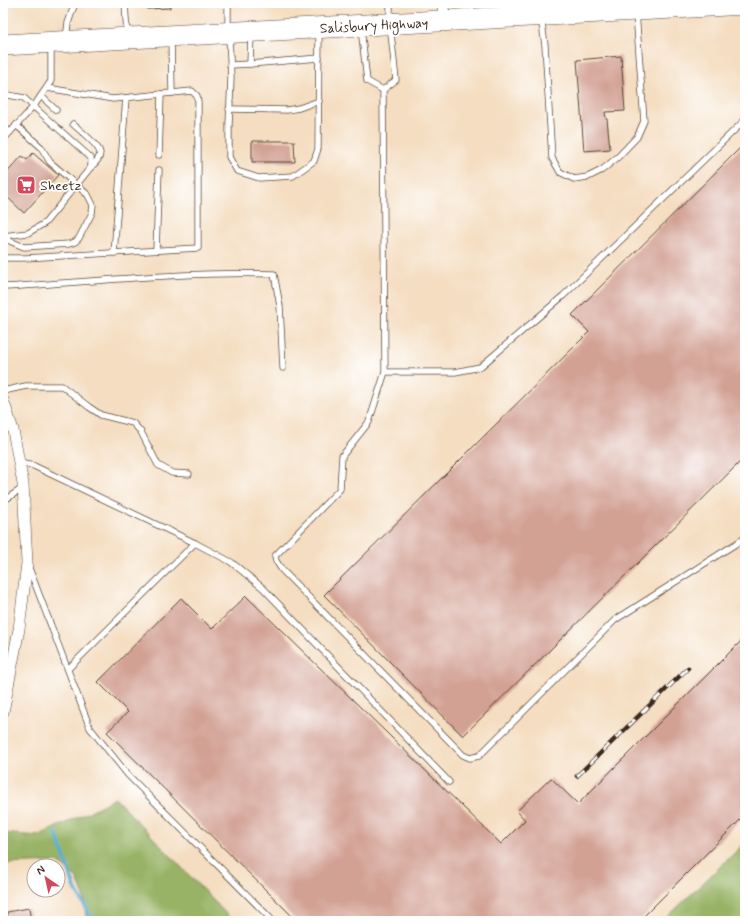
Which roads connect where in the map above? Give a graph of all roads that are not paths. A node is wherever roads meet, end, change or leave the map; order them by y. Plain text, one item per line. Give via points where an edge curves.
1 (75, 3) edge
2 (125, 3) edge
3 (228, 3) edge
4 (390, 3) edge
5 (745, 4) edge
6 (677, 5) edge
7 (636, 7) edge
8 (540, 9) edge
9 (444, 12) edge
10 (390, 24) junction
11 (360, 26) junction
12 (319, 28) junction
13 (251, 32) junction
14 (228, 33) junction
15 (171, 37) junction
16 (127, 39) junction
17 (58, 42) junction
18 (3, 45) edge
19 (319, 58) junction
20 (250, 64) junction
21 (230, 65) junction
22 (47, 88) junction
23 (383, 90) junction
24 (172, 93) junction
25 (3, 94) edge
26 (161, 94) junction
27 (41, 96) junction
28 (126, 98) junction
29 (319, 101) junction
30 (34, 106) junction
31 (229, 109) junction
32 (56, 110) dead end
33 (13, 118) dead end
34 (745, 120) edge
35 (17, 124) junction
36 (73, 124) dead end
37 (4, 127) edge
38 (10, 132) junction
39 (3, 140) edge
40 (159, 155) dead end
41 (92, 167) junction
42 (158, 170) dead end
43 (76, 185) junction
44 (3, 237) edge
45 (156, 250) junction
46 (114, 253) junction
47 (3, 256) edge
48 (3, 287) edge
49 (283, 368) dead end
50 (385, 372) junction
51 (3, 392) edge
52 (3, 400) edge
53 (19, 463) junction
54 (188, 474) dead end
55 (24, 488) junction
56 (3, 501) edge
57 (745, 538) edge
58 (195, 543) junction
59 (27, 562) junction
60 (68, 669) junction
61 (6, 679) edge
62 (3, 712) edge
63 (449, 782) dead end
64 (273, 921) edge

1 - 17 lane
2 - 16 lane
3 - 14 lane
4 - 10 lane
5 - 6 highway, Salisbury Highway
6 - 7 highway, Salisbury Highway
7 - 8 highway, Salisbury Highway via 566,11
7 - 8 lane via 644,121 637,137 618,157 588,177 574,178 560,172 552,158 545,45
8 - 9 highway, Salisbury Highway
9 - 10 highway, Salisbury Highway
10 - 11 highway, Salisbury Highway
10 - 23 lane via 396,80
11 - 12 highway, Salisbury Highway
11 - 23 lane via 367,81
12 - 13 highway, Salisbury Highway
12 - 19 lane
13 - 14 highway, Salisbury Highway
13 - 20 lane
14 - 15 highway, Salisbury Highway
14 - 21 lane
15 - 16 highway, Salisbury Highway
15 - 24 lane
16 - 17 highway, Salisbury Highway
17 - 18 highway, Salisbury Highway
17 - 22 lane via 51,81
19 - 20 lane
19 - 29 lane
20 - 21 lane
21 - 31 lane
22 - 27 lane
22 - 28 lane via 113,99
23 - 50 lane
24 - 26 lane
24 - 45 lane via 192,91 197,96 198,248
25 - 30 lane via 24,98
26 - 28 lane
26 - 40 lane
27 - 30 lane
27 - 32 lane
28 - 46 lane
29 - 31 lane via 287,110
29 - 31 lane via 318,148 314,161 293,176 259,178 237,171 229,157
30 - 35 lane
30 - 41 lane via 91,158
33 - 35 lane
34 - 50 lane via 563,296 480,367 455,372
35 - 38 lane
35 - 43 lane via 41,147 50,162
36 - 41 lane via 98,148 100,154
37 - 38 lane
38 - 39 lane
41 - 43 lane
42 - 45 lane
43 - 44 lane via 45,223 28,233
43 - 44 lane via 88,195 92,213 79,238 74,242 24,247
45 - 46 lane
46 - 47 lane via 25,258
48 - 49 lane via 166,276 274,274 280,306
50 - 57 lane via 369,422 342,456 340,489 275,556 276,561 462,755 470,758 479,756 615,620
51 - 54 lane via 26,386 62,386 101,415 133,423 142,432 158,465 172,473
52 - 53 street via 13,430
53 - 55 street
53 - 58 lane via 34,466
55 - 56 lane
55 - 59 street
58 - 60 lane
58 - 63 lane via 231,562 263,588
59 - 60 lane
59 - 61 street via 19,629
60 - 64 lane via 90,728 128,775
61 - 62 street

